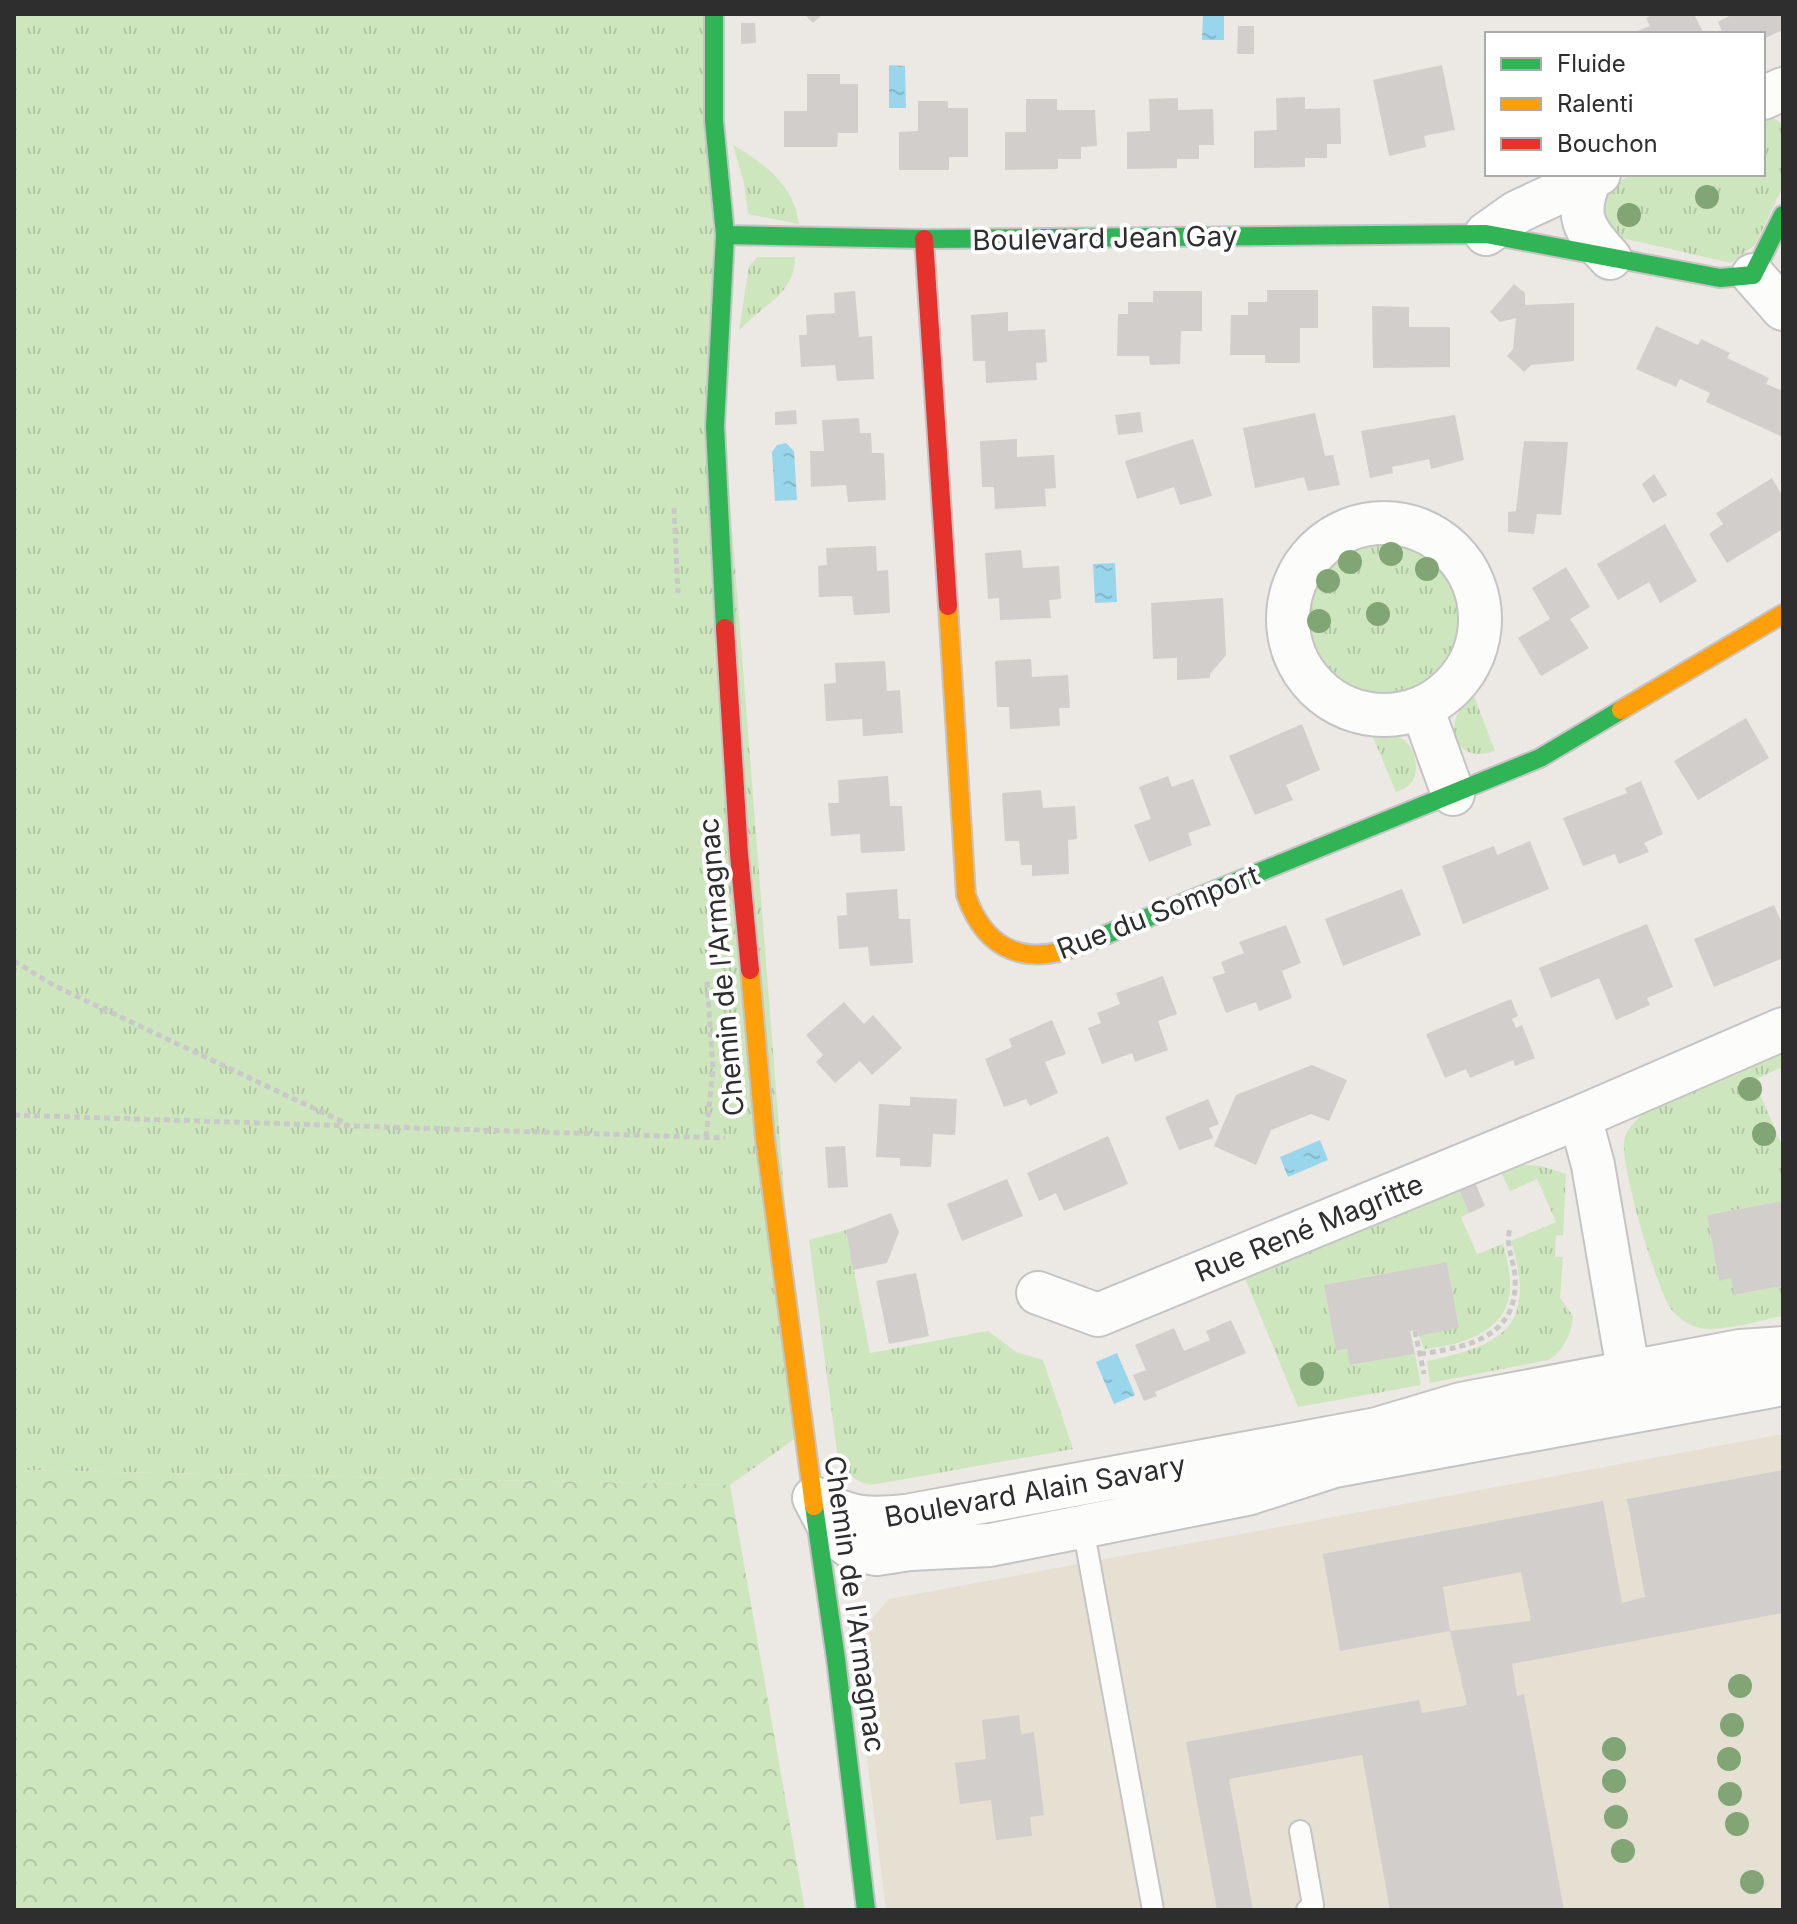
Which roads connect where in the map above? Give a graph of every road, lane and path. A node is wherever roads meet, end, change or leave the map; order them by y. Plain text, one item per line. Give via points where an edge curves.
1 (714, 14) edge
2 (1582, 182) edge
3 (1783, 215) edge
4 (1486, 234) junction
5 (725, 235) junction
6 (924, 239) junction
7 (1558, 248) junction
8 (1610, 258) junction
9 (1753, 275) junction
10 (1783, 309) edge
11 (1783, 614) edge
12 (1422, 708) junction
13 (1453, 794) junction
14 (14, 961) edge
15 (1783, 1029) edge
16 (14, 1115) edge
17 (1580, 1117) junction
18 (352, 1126) junction
19 (765, 1139) junction
20 (1510, 1228) dead end
21 (1038, 1293) dead end
22 (1415, 1331) dead end
23 (1783, 1348) edge
24 (1420, 1354) junction
25 (1425, 1379) dead end
26 (1783, 1384) edge
27 (1632, 1393) junction
28 (1076, 1486) junction
29 (814, 1498) junction
30 (1083, 1528) junction
31 (1300, 1831) dead end
32 (866, 1910) edge
33 (1153, 1910) edge
34 (1307, 1910) edge

1 - 5 street, Chemin de l'Armagnac via 714,121
2 - 4 street via 1517,212
2 - 7 street via 1547,212
2 - 8 street via 1583,221
3 - 9 street
4 - 6 street, Boulevard Jean Gay
4 - 7 street, Boulevard Jean Gay
5 - 6 street, Boulevard Jean Gay
5 - 19 street, Chemin de l'Armagnac via 715,426 719,542 739,854
6 - 13 street, Rue du Somport via 966,895 976,922 998,942 1025,955 1050,957
7 - 8 street, Boulevard Jean Gay
8 - 9 street, Boulevard Jean Gay via 1720,278
9 - 10 street
11 - 13 street, Rue du Somport via 1540,758
12 - 12 street via 1450,689 1470,663 1480,630 1478,597 1465,566 1442,542 1412,527 1379,523 1347,531 1318,549 1298,576 1288,608 1290,642 1303,673 1326,697 1356,712 1389,716
12 - 13 street
14 - 18 path via 55,986
15 - 17 street, Rue René Magritte
16 - 18 path
17 - 21 street, Rue René Magritte via 1098,1315
17 - 27 street
18 - 19 path
19 - 29 street, Chemin de l'Armagnac
20 - 24 path via 1506,1243 1515,1297 1498,1329 1465,1347
22 - 24 path
23 - 27 street, Boulevard Alain Savary via 1740,1351
24 - 25 path
26 - 27 street, Boulevard Alain Savary
27 - 28 street, Boulevard Alain Savary via 1461,1404 1377,1429
27 - 30 street, Boulevard Alain Savary via 1334,1466 1247,1494
28 - 29 street, Boulevard Alain Savary via 869,1520 838,1513
28 - 30 lane
29 - 30 street, Boulevard Alain Savary via 833,1534 855,1550 877,1554 990,1545
29 - 32 street, Chemin de l'Armagnac
30 - 33 lane
31 - 34 lane via 1313,1905

